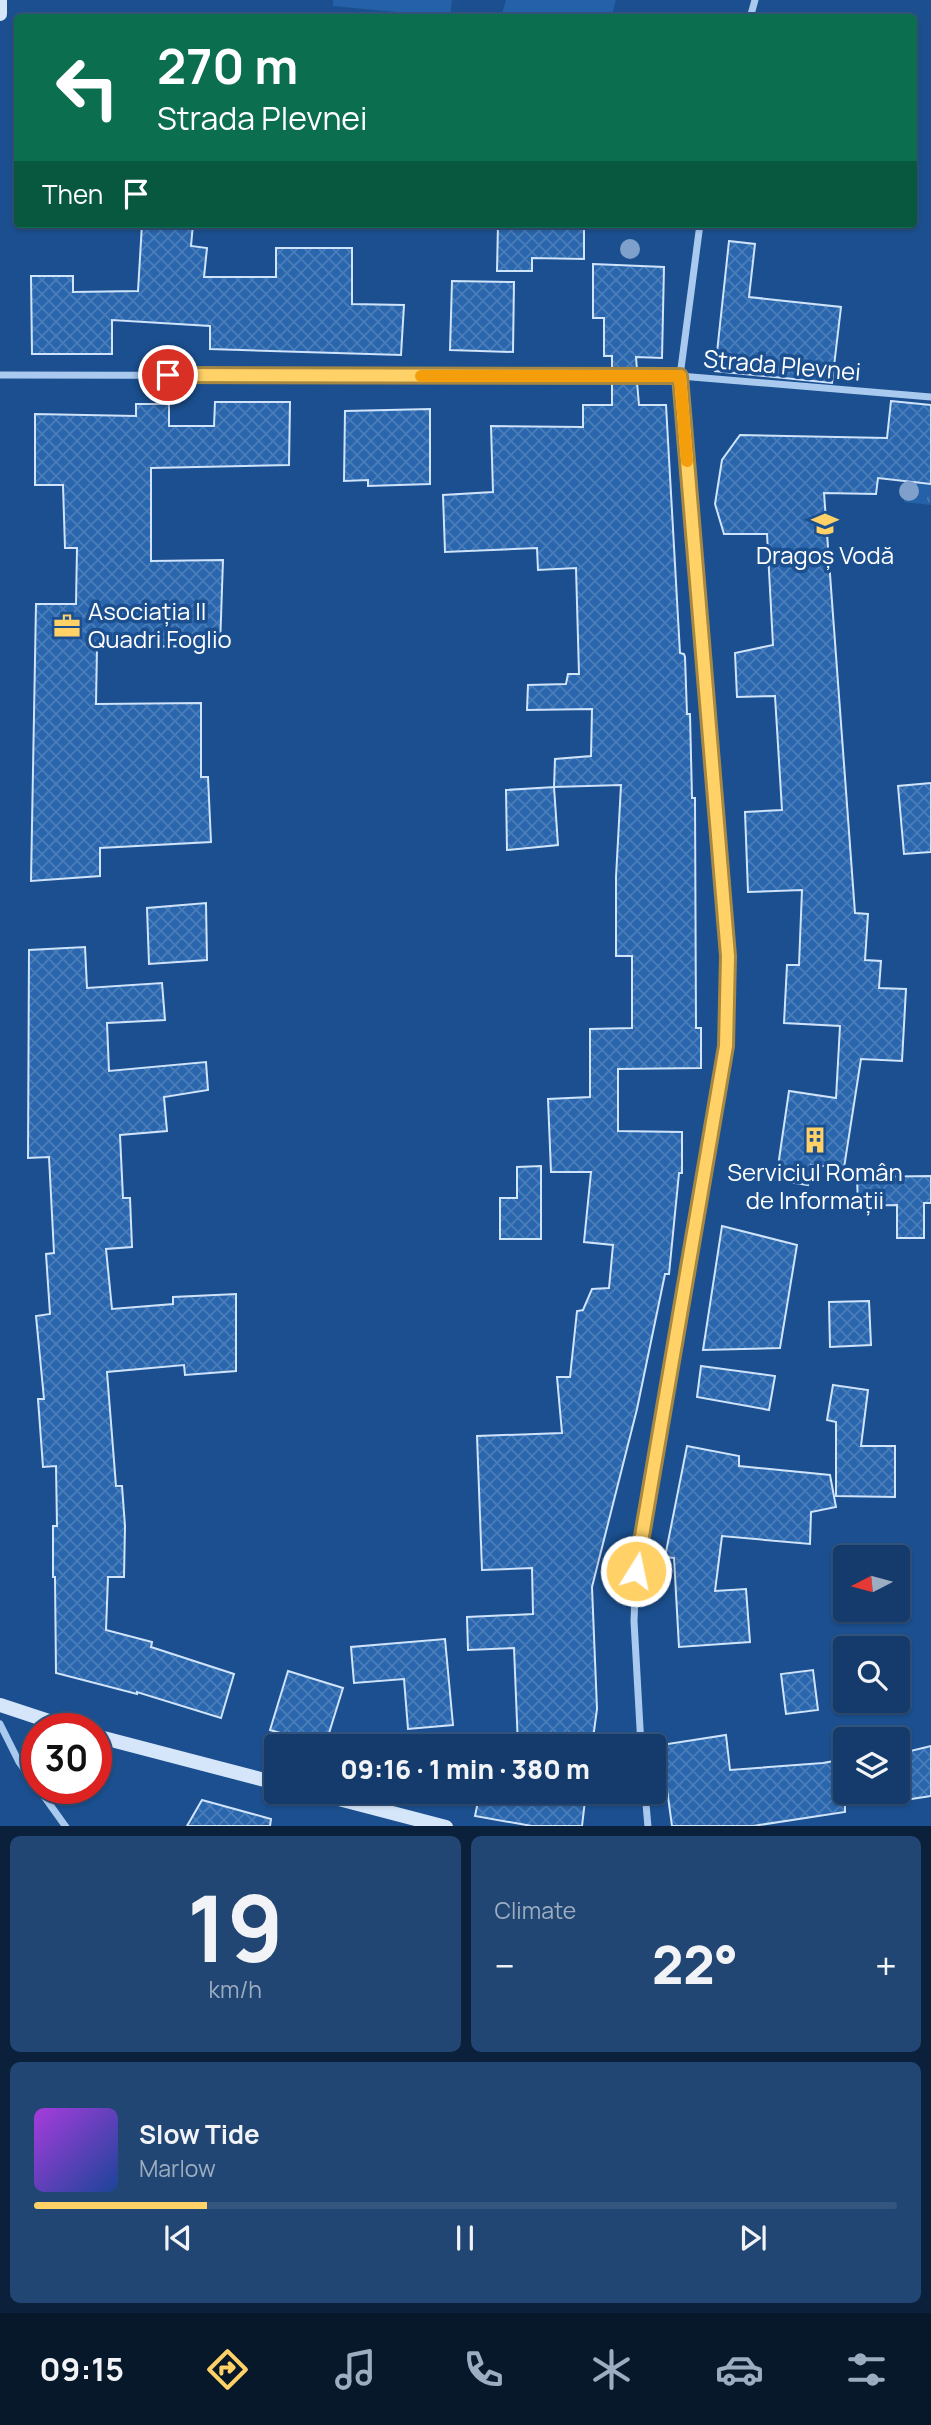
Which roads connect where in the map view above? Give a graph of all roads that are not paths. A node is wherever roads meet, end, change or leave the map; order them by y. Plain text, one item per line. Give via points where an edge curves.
1 (0, 0) edge
2 (0, 14) edge
3 (699, 228) edge
4 (0, 375) edge
5 (680, 376) junction
6 (931, 397) edge
7 (0, 1705) edge
8 (24, 1713) edge
9 (0, 1724) edge
10 (640, 1734) edge
11 (112, 1740) edge
12 (21, 1765) edge
13 (264, 1780) edge
14 (49, 1804) edge
15 (359, 1804) edge
16 (646, 1804) edge
17 (66, 1826) edge
18 (446, 1826) edge
19 (648, 1826) edge

1 - 2 main road
3 - 5 street
4 - 5 street, Strada Plevnei
5 - 6 street, Strada Plevnei
5 - 10 street via 728,956 727,1019 696,1232 636,1571
7 - 8 main road
9 - 12 street
11 - 13 main road
14 - 17 street
15 - 18 main road
16 - 19 street

